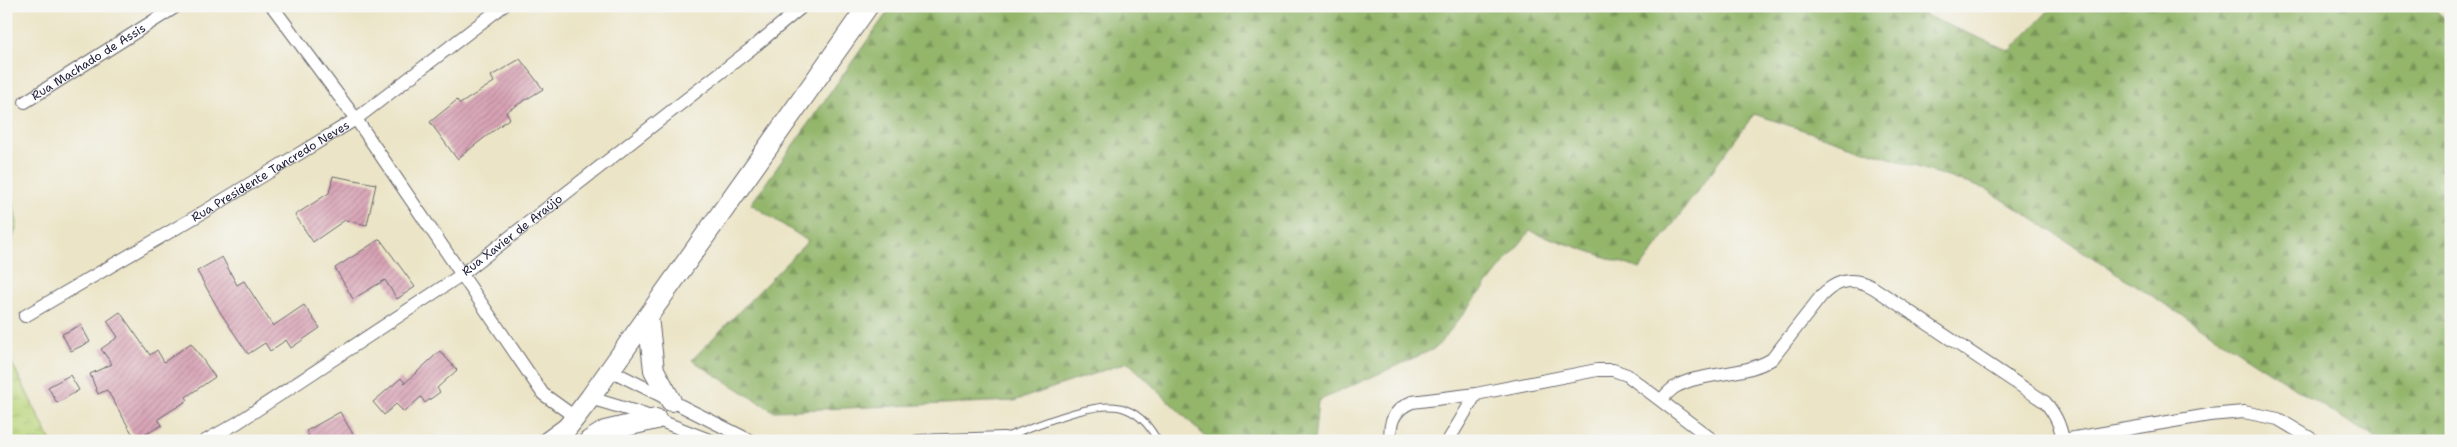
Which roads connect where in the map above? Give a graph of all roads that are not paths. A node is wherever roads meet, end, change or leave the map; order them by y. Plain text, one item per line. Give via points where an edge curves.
1 (177, 6) edge
2 (272, 6) edge
3 (503, 6) edge
4 (803, 6) edge
5 (868, 6) edge
6 (25, 102) dead end
7 (356, 119) junction
8 (461, 275) junction
9 (25, 316) dead end
10 (648, 317) junction
11 (610, 370) junction
12 (1476, 394) junction
13 (590, 398) junction
14 (1661, 400) junction
15 (671, 401) junction
16 (575, 417) junction
17 (656, 419) junction
18 (1003, 438) junction
19 (2060, 440) edge
20 (204, 441) edge
21 (542, 441) edge
22 (557, 441) edge
23 (589, 441) edge
24 (712, 441) edge
25 (751, 441) edge
26 (918, 441) edge
27 (1023, 441) edge
28 (1158, 441) edge
29 (1391, 441) edge
30 (1448, 441) edge
31 (1714, 441) edge
32 (2315, 441) edge

1 - 6 street, Rua Machado de Assis
2 - 7 street
3 - 7 street, Rua Presidente Tancredo Neves
4 - 8 street, Rua Xavier de Araújo
5 - 10 main road
7 - 8 street
7 - 9 street, Rua Presidente Tancredo Neves via 198,216
8 - 16 street via 544,394
8 - 20 street, Rua Xavier de Araújo via 237,423
10 - 11 main road
10 - 15 main road via 654,370
11 - 13 main road
11 - 15 street
12 - 14 street via 1597,370 1613,370 1627,375
12 - 29 street via 1403,406 1391,422
12 - 30 street
13 - 16 main road
13 - 17 street
14 - 19 street via 1675,387 1687,382 1760,367 1772,360 1822,295 1835,284 1852,280 1874,288 2045,402 2060,426
14 - 31 street
15 - 25 street
16 - 21 street
16 - 22 main road
17 - 23 main road via 605,431
17 - 24 street
18 - 26 street
18 - 27 street
18 - 28 lane via 1070,414 1106,407 1124,408 1140,417
19 - 32 street via 2244,412 2278,419

